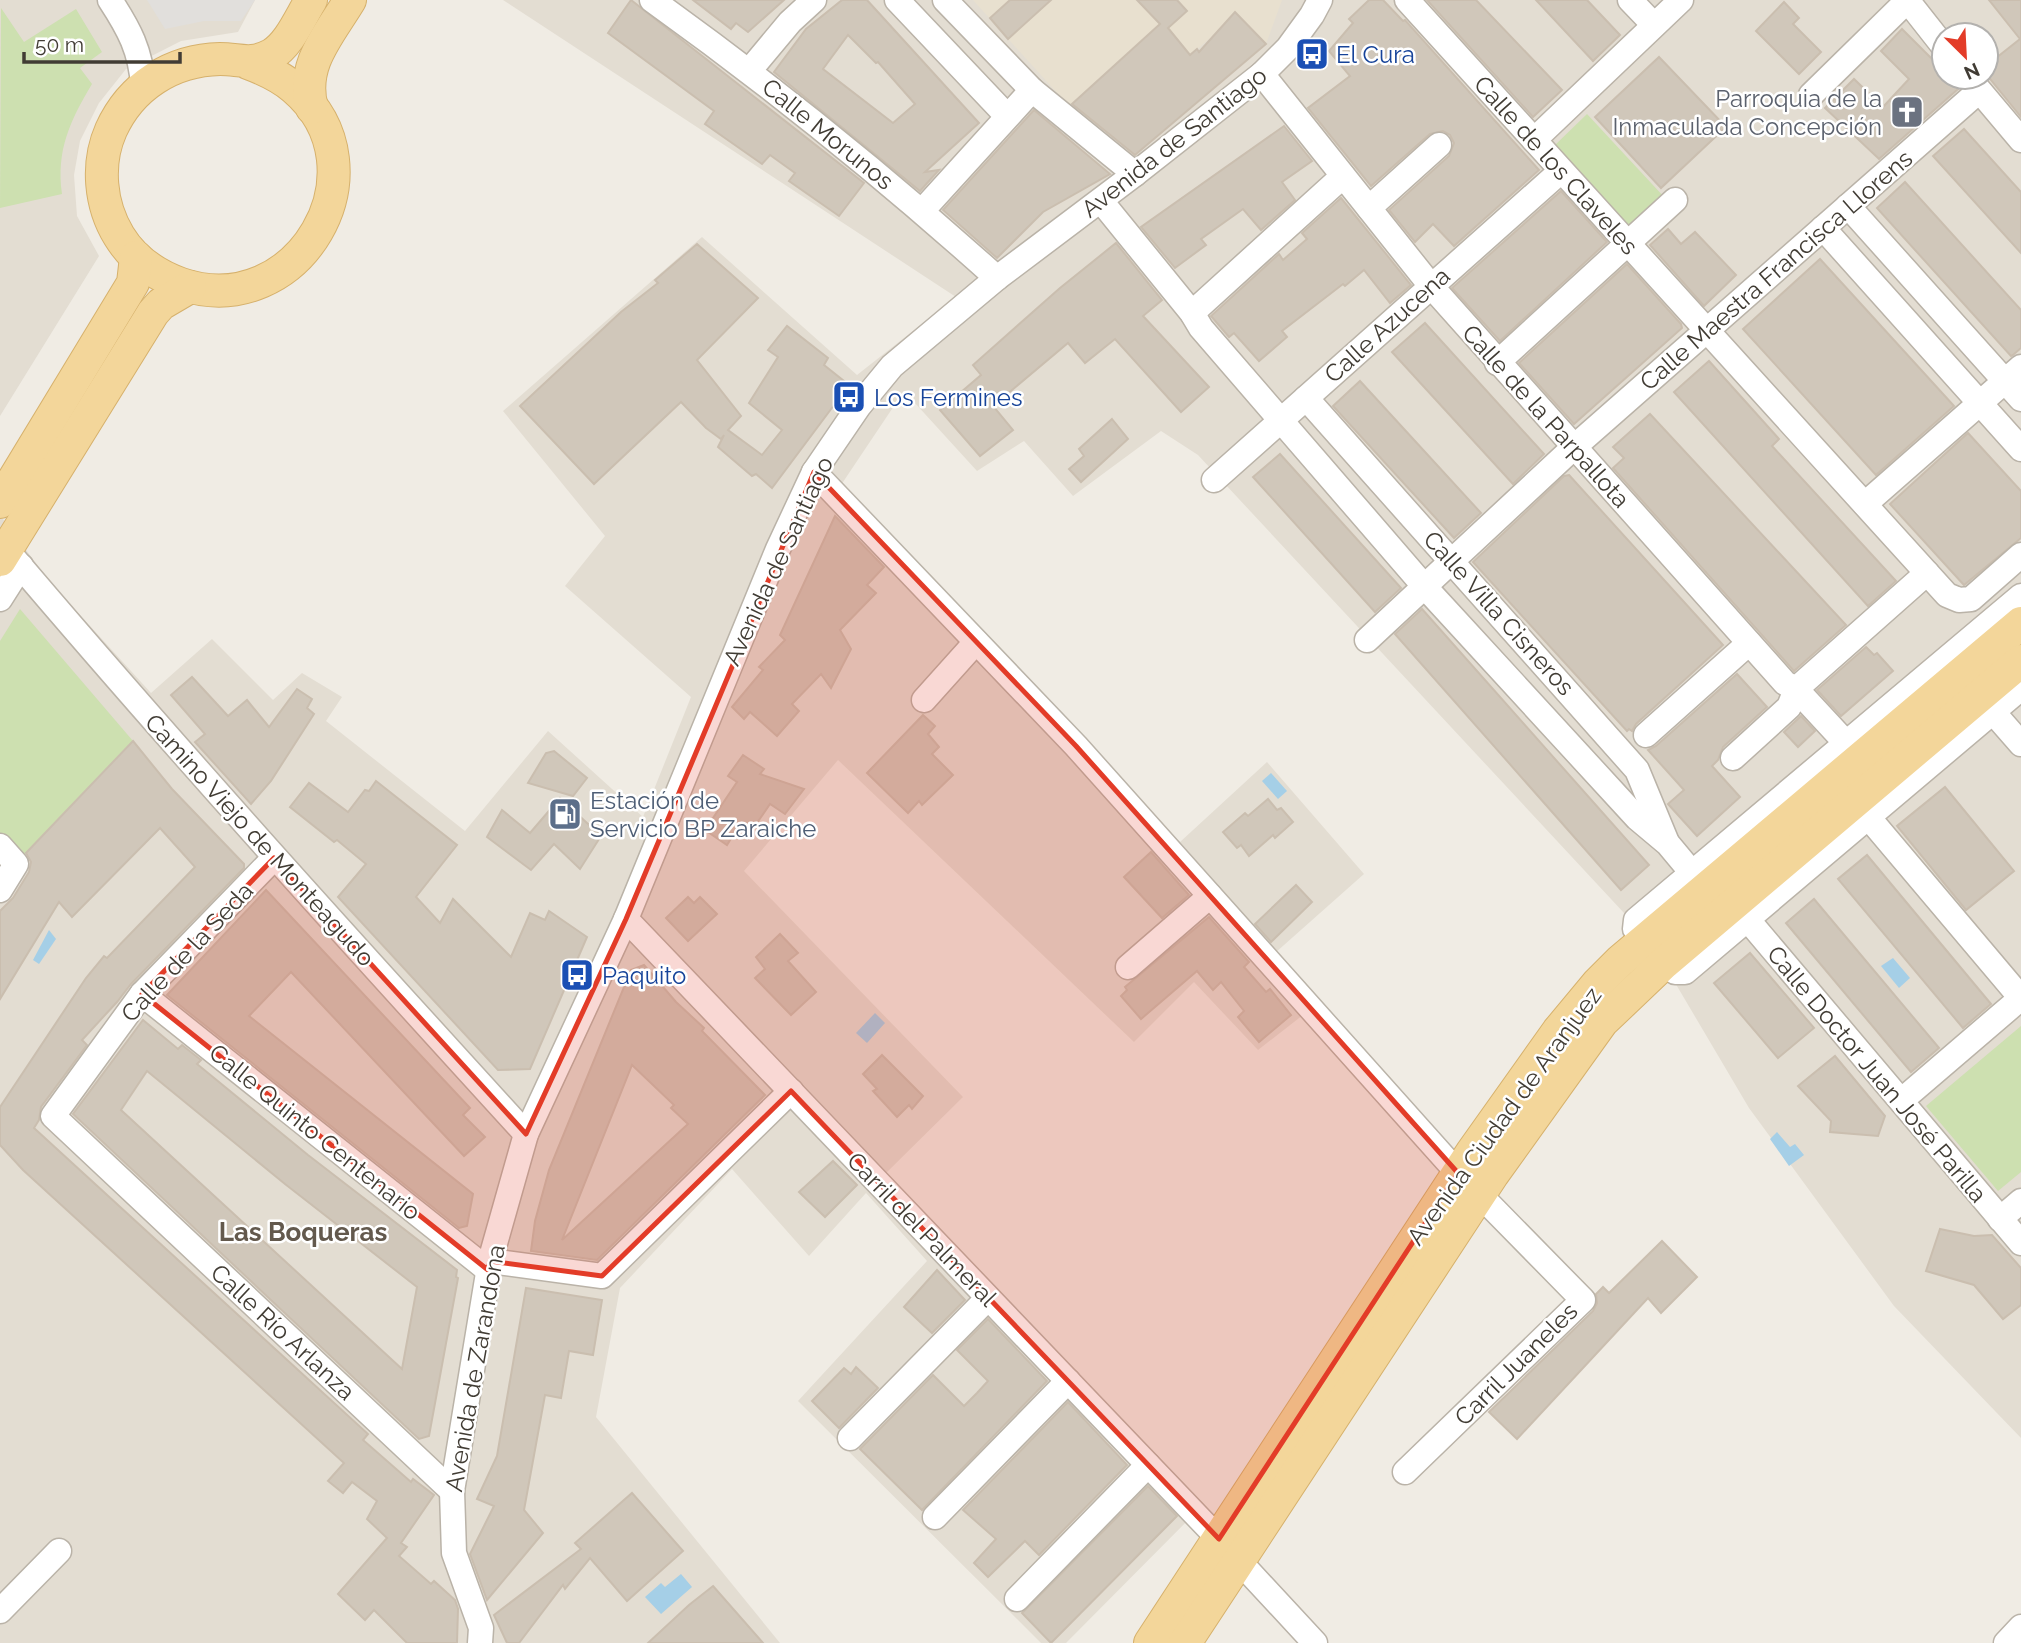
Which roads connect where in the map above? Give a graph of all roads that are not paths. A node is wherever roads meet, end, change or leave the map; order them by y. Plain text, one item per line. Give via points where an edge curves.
1 (110, 0) edge
2 (311, 0) edge
3 (350, 0) edge
4 (652, 0) edge
5 (814, 0) edge
6 (897, 0) edge
7 (945, 0) edge
8 (1320, 0) edge
9 (1407, 0) edge
10 (1630, 0) edge
11 (1678, 1) edge
12 (1915, 3) edge
13 (1654, 25) junction
14 (1930, 26) edge
15 (130, 32) junction
16 (248, 63) junction
17 (176, 67) junction
18 (750, 71) junction
19 (1262, 74) junction
20 (143, 86) junction
21 (1032, 90) junction
22 (1966, 91) edge
23 (1979, 91) edge
24 (1811, 95) dead end
25 (313, 108) junction
26 (1007, 116) junction
27 (2021, 139) edge
28 (1534, 140) junction
29 (1439, 145) dead end
30 (1561, 171) junction
31 (1135, 174) junction
32 (1343, 176) junction
33 (1675, 200) dead end
34 (1101, 201) junction
35 (1848, 206) junction
36 (1369, 208) junction
37 (922, 211) junction
38 (1823, 228) junction
39 (1628, 245) junction
40 (136, 257) junction
41 (997, 278) junction
42 (1431, 286) junction
43 (190, 287) junction
44 (1192, 313) junction
45 (1707, 330) junction
46 (1497, 363) junction
47 (2016, 382) edge
48 (1306, 398) junction
49 (1980, 403) junction
50 (1281, 421) junction
51 (1573, 448) junction
52 (2021, 449) edge
53 (814, 472) junction
54 (1214, 480) dead end
55 (0, 502) edge
56 (1865, 504) junction
57 (7, 554) edge
58 (2021, 555) edge
59 (1452, 560) junction
60 (1927, 573) junction
61 (1424, 586) junction
62 (2021, 596) edge
63 (0, 598) edge
64 (2021, 623) edge
65 (1367, 640) dead end
66 (976, 642) junction
67 (1749, 643) junction
68 (2021, 662) edge
69 (2021, 688) edge
70 (1796, 689) junction
71 (924, 700) dead end
72 (1993, 712) junction
73 (1646, 735) dead end
74 (1846, 743) junction
75 (2021, 744) edge
76 (1733, 758) dead end
77 (1869, 818) junction
78 (1668, 844) junction
79 (8, 855) edge
80 (274, 858) junction
81 (0, 890) edge
82 (1210, 896) junction
83 (1720, 897) junction
84 (626, 919) junction
85 (1654, 952) junction
86 (1128, 967) dead end
87 (142, 994) junction
88 (2021, 998) edge
89 (791, 1091) junction
90 (1902, 1100) junction
91 (53, 1116) joint
92 (526, 1134) junction
93 (1469, 1184) junction
94 (2021, 1201) edge
95 (2000, 1219) junction
96 (2021, 1243) edge
97 (489, 1266) junction
98 (988, 1298) junction
99 (1068, 1381) junction
100 (850, 1438) dead end
101 (1148, 1465) junction
102 (1405, 1472) dead end
103 (452, 1491) junction
104 (935, 1517) dead end
105 (1229, 1550) junction
106 (59, 1551) dead end
107 (1017, 1599) dead end
108 (0, 1611) edge
109 (2021, 1627) edge
110 (486, 1638) edge
111 (1150, 1643) edge
112 (1185, 1643) edge
113 (1315, 1643) edge
114 (2006, 1643) edge

1 - 15 street
2 - 16 main road via 279,49
3 - 25 main road via 310,71
4 - 18 street, Calle Morunos
5 - 18 street
6 - 26 street
7 - 21 street
8 - 19 street, Avenida de Santiago via 1288,48
9 - 28 street, Calle de los Claveles
10 - 13 street
11 - 13 street
12 - 14 street
12 - 24 street
13 - 28 street
15 - 17 street
15 - 20 street
16 - 17 main road via 199,60
16 - 25 main road via 295,88
17 - 20 main road
18 - 37 street, Calle Morunos
19 - 31 street, Avenida de Santiago
19 - 32 street, Calle de la Parpallota
20 - 40 main road via 108,136 102,167 112,222
21 - 26 street
21 - 31 street
22 - 35 street, Calle Maestra Francisca Llorens
23 - 27 street
25 - 43 main road via 331,149 333,171 329,205 316,235 294,261 265,280 222,290
26 - 37 street
28 - 30 street, Calle de los Claveles
29 - 36 street
30 - 39 street, Calle de los Claveles
30 - 42 street, Calle Azucena
31 - 34 street, Avenida de Santiago
32 - 36 street, Calle de la Parpallota
32 - 44 street
33 - 39 street
34 - 41 street, Avenida de Santiago
34 - 44 street, Calle Villa Cisneros
35 - 38 street, Calle Maestra Francisca Llorens
35 - 47 street
36 - 42 street, Calle de la Parpallota
37 - 41 street, Calle Morunos
38 - 45 street, Calle Maestra Francisca Llorens
38 - 49 street
39 - 45 street, Calle de los Claveles
39 - 46 street
40 - 43 main road via 152,270
40 - 55 main road via 133,283
41 - 53 street, Avenida de Santiago via 892,366
42 - 46 street, Calle de la Parpallota
42 - 48 street, Calle Azucena
43 - 57 main road via 153,313
44 - 50 street, Calle Villa Cisneros
45 - 51 street, Calle Maestra Francisca Llorens
45 - 56 street, Calle de los Claveles
46 - 51 street, Calle de la Parpallota
47 - 49 street
48 - 50 street, Calle Azucena
48 - 59 street, Calle Villa Cisneros
49 - 52 street
49 - 56 street
50 - 54 street, Calle Azucena
50 - 61 street, Calle Villa Cisneros
51 - 59 street, Calle Maestra Francisca Llorens
51 - 67 street, Calle de la Parpallota
53 - 66 street
53 - 84 street, Avenida de Santiago
56 - 60 street, Calle de los Claveles
57 - 63 street
57 - 80 street, Camino Viejo de Monteagudo
58 - 60 street, Calle de los Claveles via 1971,598 1947,595
59 - 61 street, Calle Maestra Francisca Llorens
59 - 78 street, Calle Villa Cisneros via 1637,770
60 - 70 street
61 - 65 street, Calle Maestra Francisca Llorens
61 - 78 street, Calle Villa Cisneros via 1637,818
62 - 74 street
64 - 83 main road, Avenida Ciudad de Aranjuez
66 - 71 street
66 - 82 street
67 - 70 street, Calle de la Parpallota
67 - 73 street
68 - 83 main road, Avenida Ciudad de Aranjuez
69 - 72 street
70 - 74 street, Calle de la Parpallota
70 - 76 street via 1789,707
72 - 75 street
72 - 77 street
74 - 83 street
77 - 83 street
77 - 88 street
78 - 83 street, Calle Villa Cisneros
79 - 81 street
80 - 87 street, Calle de la Seda
80 - 92 street, Camino Viejo de Monteagudo
82 - 86 street
82 - 93 street
83 - 85 main road, Avenida Ciudad de Aranjuez
83 - 85 street via 1685,972 1675,972
83 - 90 street, Calle Doctor Juan José Parilla
84 - 89 street, Carril del Palmeral
84 - 92 street, Avenida de Santiago
85 - 93 main road, Avenida Ciudad de Aranjuez via 1598,983 1558,1031
87 - 91 street, Calle de la Seda
87 - 97 street, Calle Quinto Centenario
88 - 90 street
89 - 97 street via 602,1276
89 - 98 street, Carril del Palmeral
90 - 95 street, Calle Doctor Juan José Parilla
91 - 103 street, Calle Río Arlanza
92 - 97 street, Avenida de Zarandona
93 - 102 street, Carril Juaneles via 1583,1300
93 - 105 main road, Avenida Ciudad de Aranjuez
94 - 95 street
95 - 96 street, Calle Doctor Juan José Parilla
97 - 103 street, Avenida de Zarandona
98 - 99 street, Carril del Palmeral
98 - 100 street
99 - 101 street, Carril del Palmeral
99 - 104 street
101 - 105 street, Carril del Palmeral
101 - 107 street
103 - 110 street, Avenida de Zarandona via 454,1553
105 - 111 main road, Avenida Ciudad de Aranjuez
105 - 112 main road, Avenida Ciudad de Aranjuez
105 - 113 street, Carril del Palmeral
106 - 108 street
109 - 114 street

